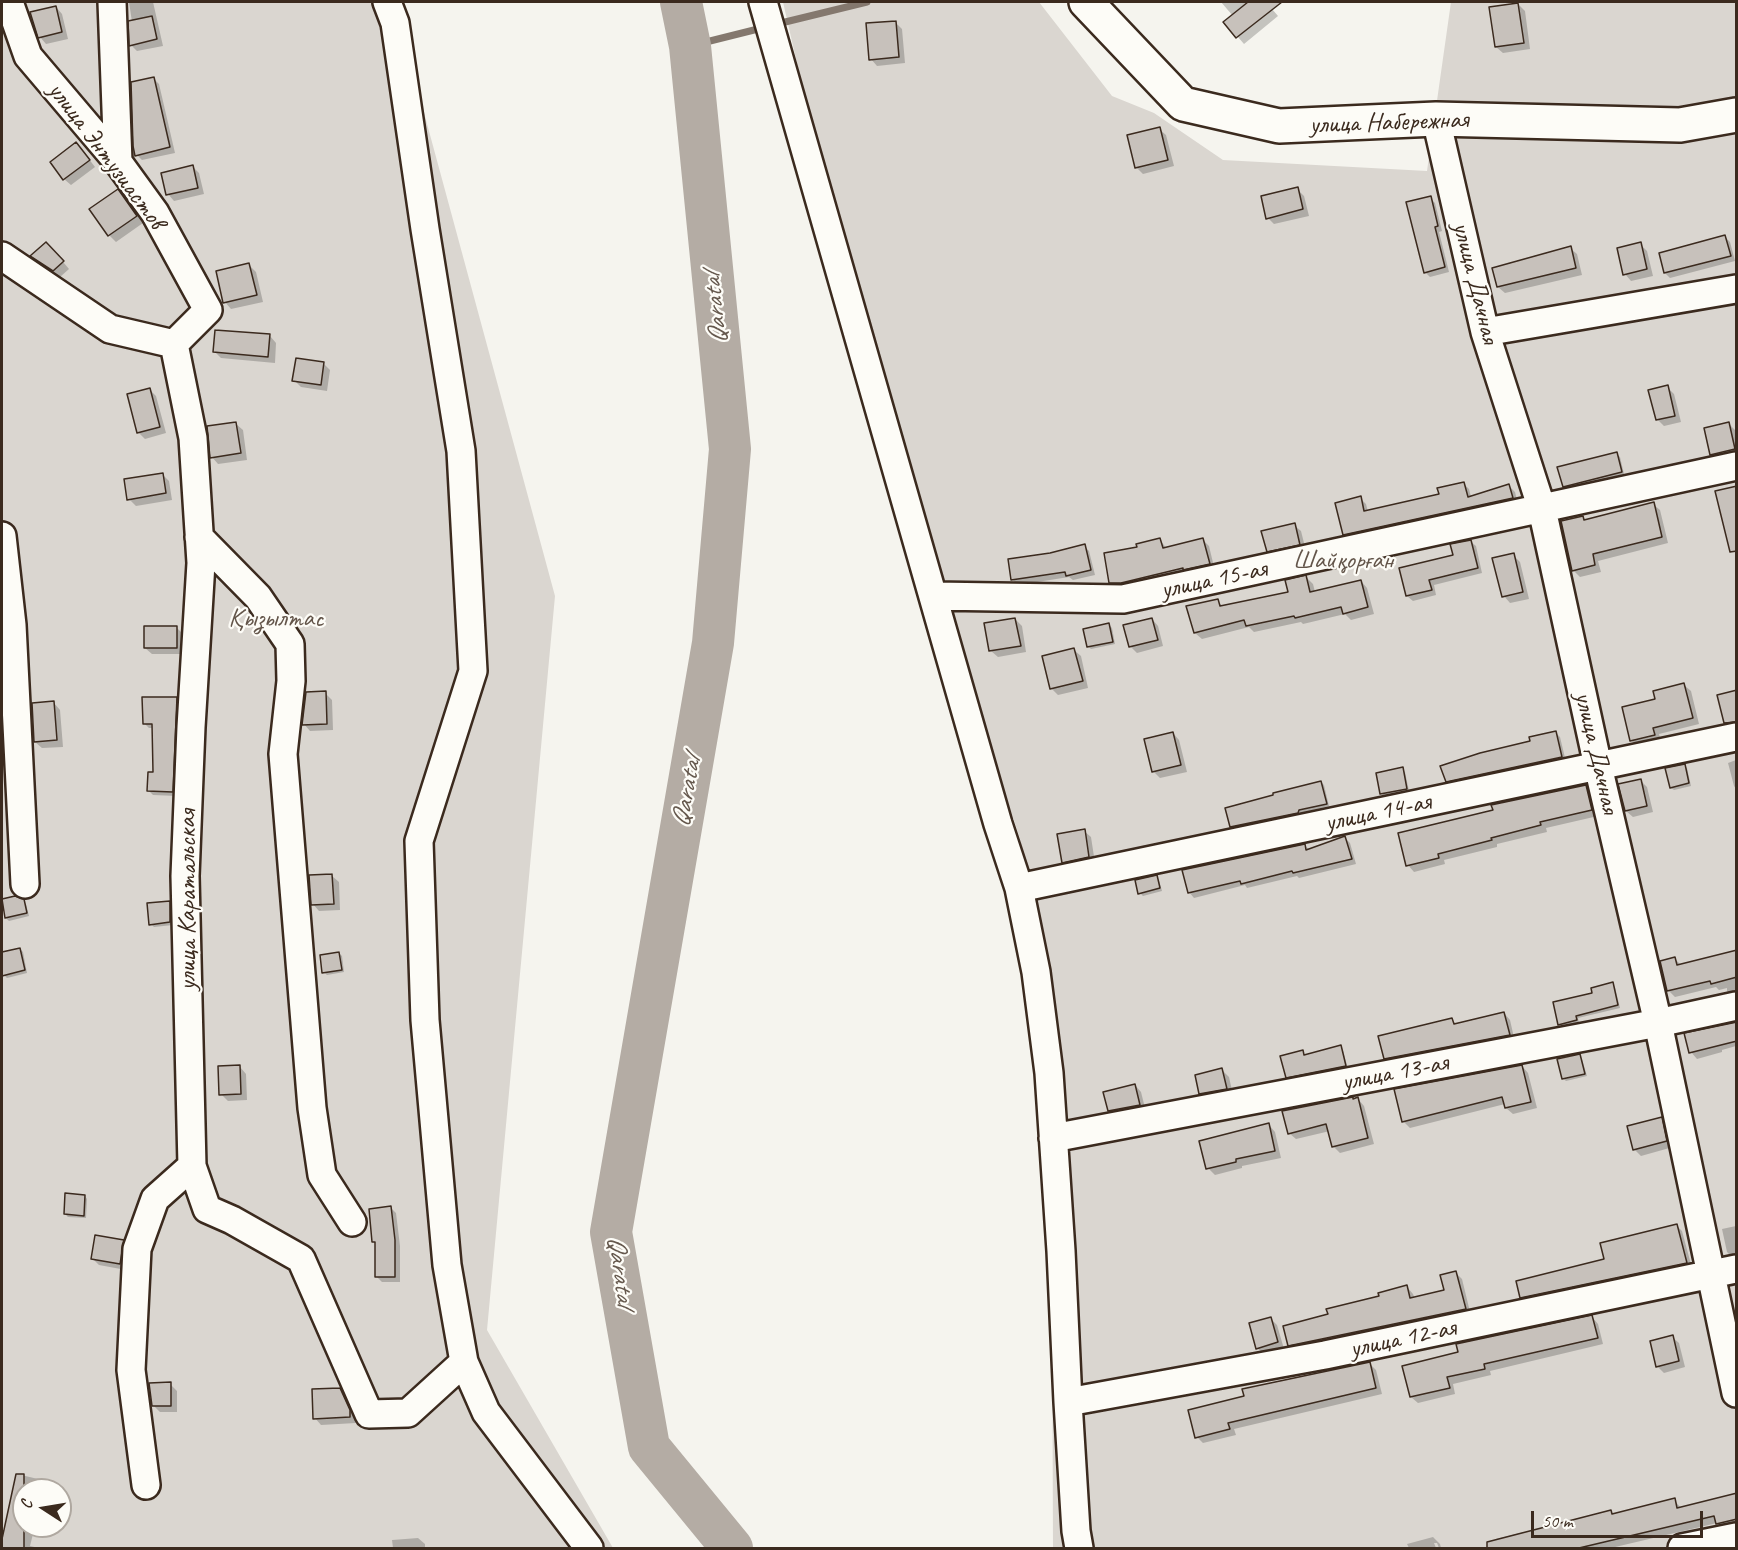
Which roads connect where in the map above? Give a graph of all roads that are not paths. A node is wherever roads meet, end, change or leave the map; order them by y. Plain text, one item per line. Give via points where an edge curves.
1 (9, 2) edge
2 (112, 2) edge
3 (387, 2) edge
4 (763, 2) edge
5 (1086, 2) edge
6 (1737, 115) edge
7 (1436, 119) junction
8 (118, 162) junction
9 (2, 256) edge
10 (1737, 289) edge
11 (1485, 332) junction
12 (174, 344) junction
13 (1737, 466) edge
14 (1542, 509) junction
15 (2, 536) edge
16 (199, 537) junction
17 (934, 596) junction
18 (1737, 737) edge
19 (1598, 766) junction
20 (25, 884) dead end
21 (1019, 888) junction
22 (1737, 1005) edge
23 (1658, 1023) junction
24 (1053, 1138) junction
25 (192, 1166) junction
26 (352, 1222) dead end
27 (1724, 1272) edge
28 (464, 1362) junction
29 (1737, 1393) edge
30 (1068, 1402) junction
31 (146, 1485) dead end
32 (1737, 1537) edge
33 (589, 1548) edge
34 (1079, 1548) edge
35 (1682, 1548) edge

1 - 8 street, улица Энтузиастов via 28,56
2 - 8 street
3 - 28 street via 395,23 461,463 472,671 419,841 424,1020 447,1264
4 - 17 street
5 - 7 street, улица Набережная via 1183,104 1279,126
6 - 7 street, улица Набережная via 1680,125
7 - 11 street, улица Дачная
8 - 12 street, улица Энтузиастов via 155,213 208,310
9 - 12 street via 110,328
10 - 11 street
11 - 14 street, улица Дачная
12 - 16 street, улица Каратальская via 192,438
13 - 14 street, улица 15-ая
14 - 17 street, улица 15-ая via 1123,599
14 - 19 street, улица Дачная
15 - 20 street via 12,625
16 - 25 street, улица Каратальская via 201,563 185,876
16 - 26 street via 258,597 290,644 291,681 283,754 312,1108 322,1175
17 - 21 street
18 - 19 street, улица 14-ая
19 - 21 street, улица 14-ая
19 - 23 street, улица Дачная
21 - 24 street via 1036,972
22 - 23 street, улица 13-ая
23 - 24 street, улица 13-ая
23 - 27 street, улица Дачная
24 - 30 street
25 - 28 street, улица Каратальская via 207,1209 301,1259 369,1414 408,1413
25 - 31 street via 155,1199 137,1249 130,1370
27 - 29 street, улица Дачная
27 - 30 street, улица 12-ая via 1325,1355
28 - 33 street via 486,1412
30 - 34 street
32 - 35 street

